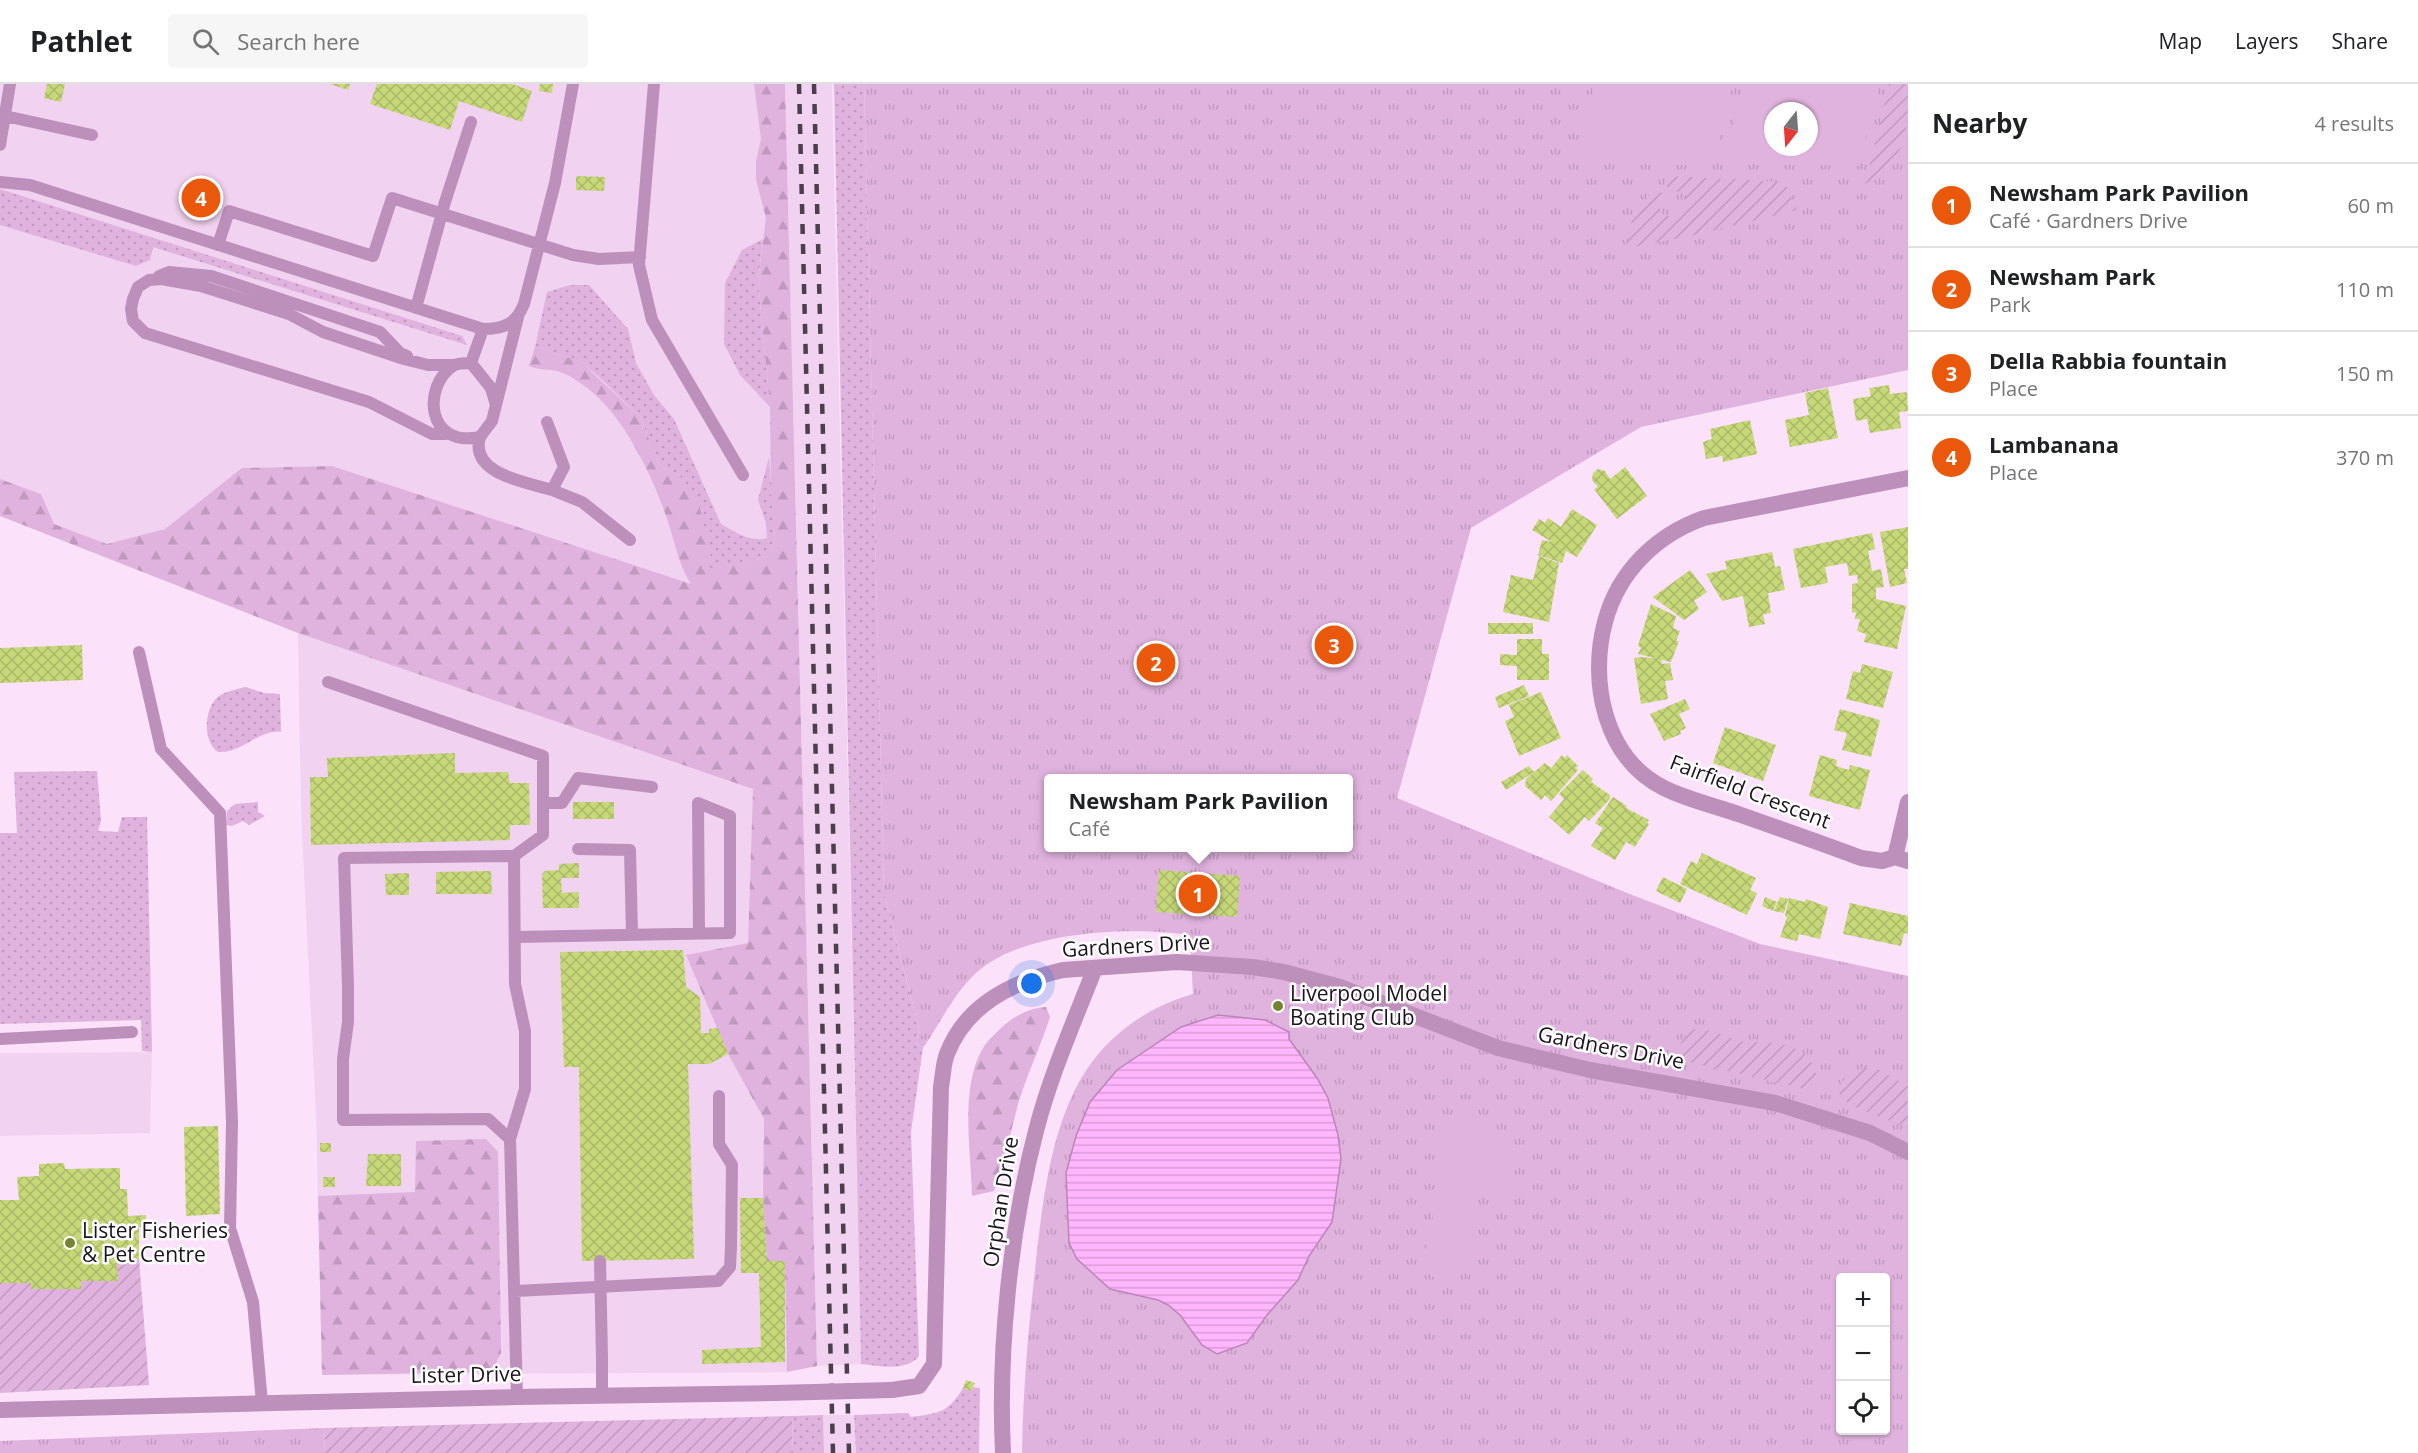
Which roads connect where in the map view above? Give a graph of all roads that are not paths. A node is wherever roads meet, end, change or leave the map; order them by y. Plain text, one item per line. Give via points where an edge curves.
1 (10, 84) edge
2 (573, 84) edge
3 (654, 84) edge
4 (5, 116) junction
5 (471, 122) dead end
6 (92, 135) dead end
7 (0, 145) edge
8 (0, 182) edge
9 (442, 214) junction
10 (539, 243) junction
11 (218, 245) junction
12 (640, 257) junction
13 (149, 280) junction
14 (416, 308) junction
15 (518, 317) junction
16 (483, 329) junction
17 (471, 363) junction
18 (428, 365) junction
19 (454, 365) junction
20 (496, 407) junction
21 (547, 422) dead end
22 (446, 434) junction
23 (480, 437) junction
24 (743, 475) dead end
25 (1908, 478) edge
26 (552, 490) junction
27 (630, 540) dead end
28 (140, 652) dead end
29 (327, 682) dead end
30 (652, 787) dead end
31 (1908, 802) edge
32 (543, 803) junction
33 (578, 849) dead end
34 (514, 855) junction
35 (1902, 859) edge
36 (699, 934) junction
37 (632, 935) junction
38 (515, 937) junction
39 (1095, 968) junction
40 (132, 1032) dead end
41 (0, 1039) edge
42 (719, 1096) dead end
43 (510, 1139) junction
44 (1908, 1152) edge
45 (600, 1261) dead end
46 (515, 1291) junction
47 (927, 1374) joint
48 (602, 1395) junction
49 (518, 1397) junction
50 (262, 1403) junction
51 (0, 1410) edge
52 (1003, 1453) edge

1 - 4 lane
2 - 10 lane via 555,183
3 - 12 lane
4 - 6 lane
4 - 7 lane
5 - 9 lane
8 - 11 lane via 30,185
9 - 10 lane
9 - 11 lane via 392,198 373,256 229,211
9 - 14 lane
10 - 12 lane via 599,259
10 - 15 lane
11 - 14 lane
12 - 24 lane via 652,320
13 - 18 lane via 201,286 289,314 323,332
13 - 18 lane via 169,272 211,276 380,332 400,353
13 - 22 lane via 138,287 131,309 133,321 145,333 369,402 432,434
14 - 16 lane
15 - 16 lane via 501,329
15 - 20 lane
16 - 17 lane
17 - 19 lane
17 - 20 lane via 491,388
18 - 19 lane
19 - 22 lane via 442,378 435,396 435,420
20 - 23 lane via 492,421
21 - 26 lane via 564,467
22 - 23 lane via 464,440
23 - 26 lane via 477,446 483,462 495,471
25 - 35 street, Fairfield Crescent via 1704,518 1674,531 1647,551 1623,580 1606,617 1598,658 1601,701 1616,741 1635,765 1663,788 1861,858
26 - 27 lane via 582,502
28 - 50 lane via 161,748 220,813 232,1122 230,1228 253,1302
29 - 32 lane via 543,756
30 - 32 lane via 578,778 562,803
31 - 35 street, Fairfield Crescent
32 - 34 lane via 543,835
33 - 37 lane via 630,850
34 - 38 lane
34 - 43 lane via 344,858 348,1022 343,1059 343,1120 488,1119
36 - 36 lane via 730,933 730,816 698,803
36 - 37 lane
37 - 38 lane
38 - 43 lane via 515,984 525,1031 525,1089
39 - 44 street, Gardners Drive via 1177,962 1284,972 1340,987 1498,1048 1590,1070 1775,1103 1870,1133
39 - 47 street, Gardners Drive via 1045,974 985,1001 960,1029 947,1055 940,1087 936,1344 934,1364
39 - 52 street, Orphan Drive via 1036,1130 1021,1201 1000,1402
40 - 41 lane
42 - 46 lane via 719,1144 732,1165 730,1267 718,1281
43 - 46 lane
45 - 48 lane, bridge
46 - 49 lane
47 - 48 street, Lister Drive, bridge via 919,1386 892,1390
48 - 49 street, Lister Drive
49 - 50 street, Lister Drive
50 - 51 street, Lister Drive

